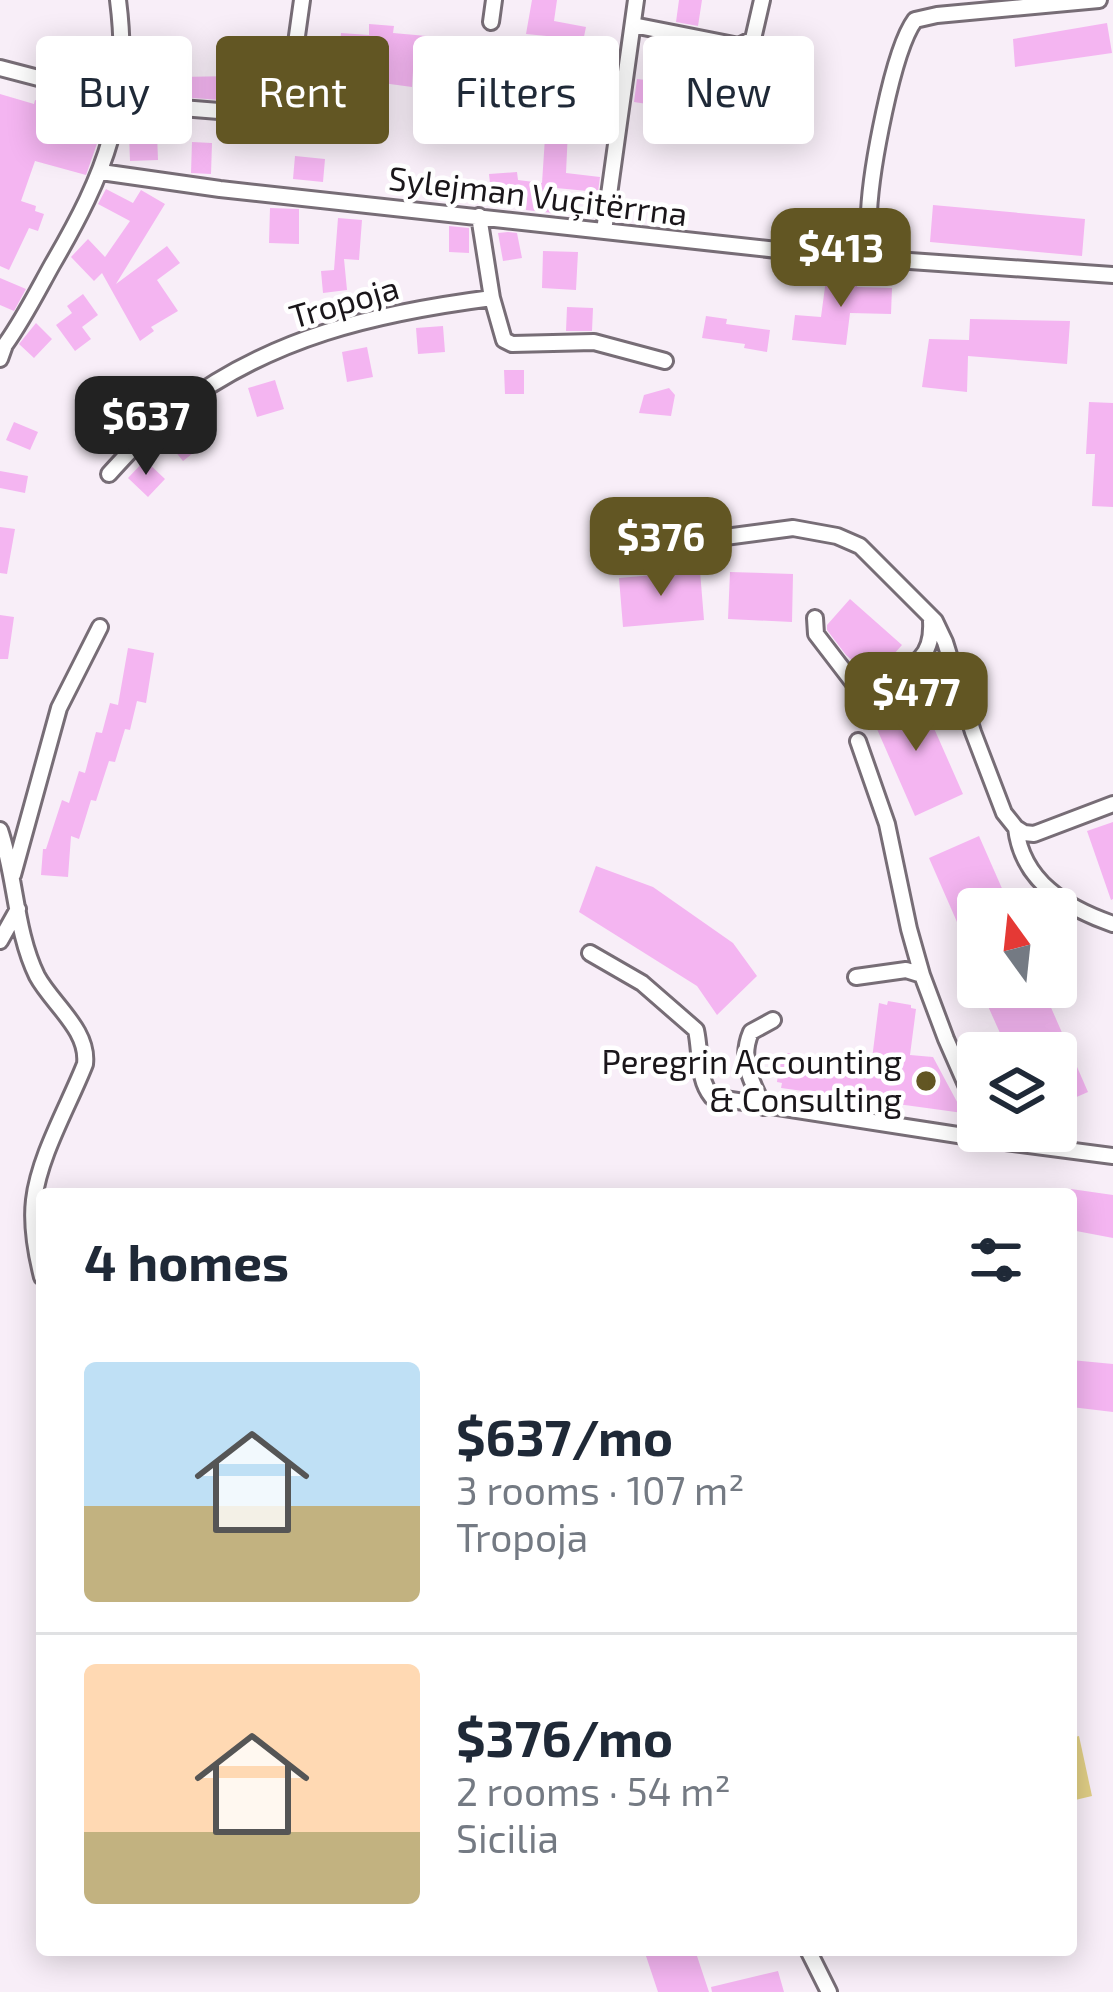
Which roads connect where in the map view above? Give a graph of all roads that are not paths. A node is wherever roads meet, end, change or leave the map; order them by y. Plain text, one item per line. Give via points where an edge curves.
1 (118, 0) edge
2 (302, 0) edge
3 (494, 0) edge
4 (636, 0) edge
5 (762, 0) edge
6 (1099, 0) edge
7 (491, 22) dead end
8 (633, 26) junction
9 (121, 36) edge
10 (297, 36) edge
11 (0, 68) edge
12 (36, 76) edge
13 (108, 144) edge
14 (101, 172) junction
15 (478, 216) junction
16 (604, 231) junction
17 (875, 258) junction
18 (1113, 275) edge
19 (492, 298) junction
20 (7, 330) edge
21 (0, 359) edge
22 (665, 361) dead end
23 (109, 474) dead end
24 (634, 549) dead end
25 (931, 616) junction
26 (814, 618) dead end
27 (100, 627) dead end
28 (858, 741) dead end
29 (1113, 804) edge
30 (1016, 828) junction
31 (0, 830) edge
32 (13, 875) junction
33 (18, 909) junction
34 (1113, 924) edge
35 (0, 941) edge
36 (590, 953) dead end
37 (922, 975) junction
38 (856, 977) dead end
39 (773, 1020) dead end
40 (957, 1065) edge
41 (764, 1107) junction
42 (957, 1132) edge
43 (1077, 1150) edge
44 (1113, 1156) edge
45 (37, 1188) edge
46 (36, 1191) edge
47 (36, 1242) edge
48 (811, 1956) edge
49 (829, 1992) edge

1 - 9 street
2 - 10 street
3 - 7 street
4 - 8 street
5 - 8 street via 756,33 739,46
6 - 17 street via 915,20 877,152 869,212
8 - 16 street
11 - 12 street
13 - 14 street
14 - 15 street, Sylejman Vuçitërrna
14 - 20 street
15 - 16 street, Sylejman Vuçitërrna
15 - 19 street
16 - 17 street, Sylejman Vuçitërrna
17 - 18 street, Sylejman Vuçitërrna
19 - 22 street via 500,332 512,344 594,342
19 - 23 street, Tropoja via 366,319 289,345 176,409
20 - 21 street
24 - 25 street via 793,528 837,536 860,546
25 - 26 street via 925,654 869,684 862,700 816,634
25 - 30 street
27 - 32 street via 59,708
28 - 37 street via 887,824
29 - 30 street via 1034,834
30 - 34 street via 1039,881 1079,912
31 - 32 street
32 - 33 street
33 - 35 street
33 - 45 street via 36,974 86,1055
36 - 41 street via 642,983 696,1030 712,1097
37 - 38 street
37 - 40 street
39 - 41 street via 745,1045
41 - 42 street
43 - 44 street
46 - 47 street
48 - 49 street

